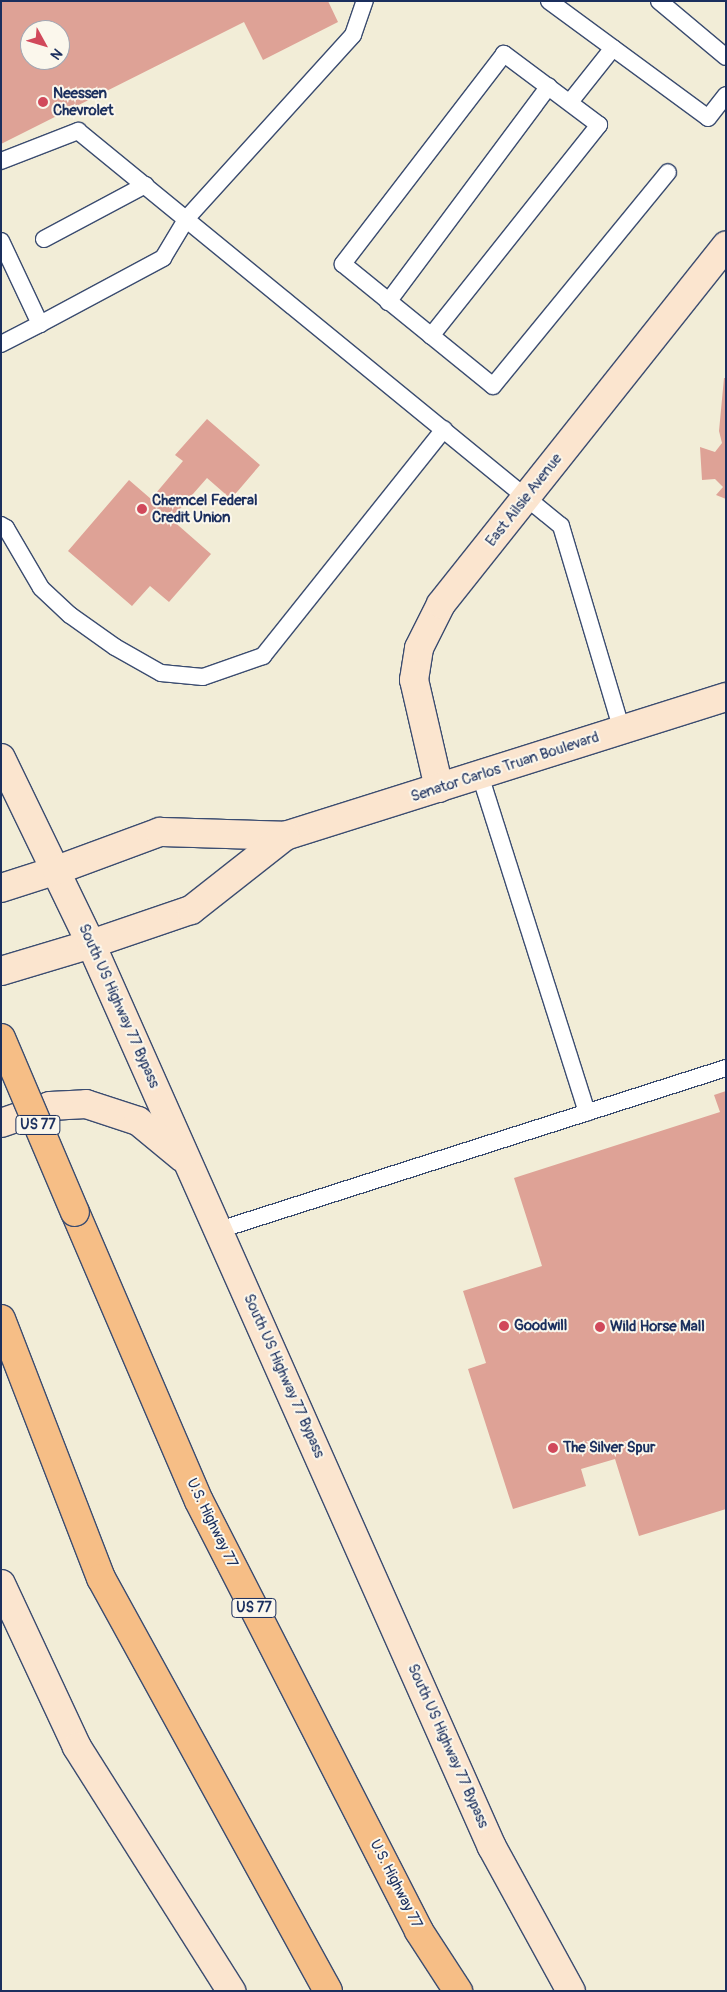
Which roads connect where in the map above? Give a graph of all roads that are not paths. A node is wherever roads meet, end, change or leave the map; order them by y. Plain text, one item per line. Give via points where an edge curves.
1 (549, 1) edge
2 (659, 1) edge
3 (366, 3) edge
4 (612, 48) junction
5 (726, 57) edge
6 (549, 86) junction
7 (726, 95) edge
8 (570, 102) junction
9 (1, 161) edge
10 (668, 172) dead end
11 (145, 185) junction
12 (187, 218) junction
13 (44, 239) dead end
14 (1, 241) edge
15 (726, 246) edge
16 (388, 302) junction
17 (40, 324) junction
18 (431, 336) junction
19 (1, 344) edge
20 (444, 429) junction
21 (527, 497) junction
22 (1, 525) edge
23 (726, 697) edge
24 (622, 730) junction
25 (1, 758) edge
26 (480, 775) junction
27 (439, 788) junction
28 (285, 836) junction
29 (57, 870) junction
30 (1, 888) edge
31 (92, 944) junction
32 (1, 971) edge
33 (1, 1038) edge
34 (726, 1068) edge
35 (587, 1112) junction
36 (1, 1124) edge
37 (188, 1162) junction
38 (219, 1230) junction
39 (1, 1318) edge
40 (1, 1584) edge
41 (231, 1991) edge
42 (328, 1991) edge
43 (458, 1991) edge
44 (571, 1991) edge

1 - 4 lane
2 - 5 lane
3 - 12 lane via 353,34
4 - 7 lane via 708,118
4 - 8 lane
6 - 8 lane
6 - 16 lane
6 - 16 lane via 504,54 342,264
8 - 18 lane via 599,125
9 - 11 lane via 78,131
10 - 18 lane via 493,386
11 - 12 lane
11 - 13 lane
12 - 17 lane via 163,258
12 - 20 lane
14 - 17 lane
15 - 21 street, East Ailsie Avenue
16 - 18 lane
17 - 19 lane
20 - 21 lane
20 - 22 lane via 263,656 203,676 161,673 70,616 41,588 6,528
21 - 24 lane via 561,526
21 - 27 street, East Ailsie Avenue via 441,604 418,648 414,680
23 - 24 street, Senator Carlos Truan Boulevard
24 - 26 street, Senator Carlos Truan Boulevard
25 - 29 street, South US Highway 77 Bypass
26 - 27 street, Senator Carlos Truan Boulevard
26 - 35 lane
27 - 28 street, Senator Carlos Truan Boulevard
28 - 29 street, Senator Carlos Truan Boulevard via 160,832
28 - 31 street, Senator Carlos Truan Boulevard via 191,910
29 - 30 street, Senator Carlos Truan Boulevard
29 - 31 street, South US Highway 77 Bypass
31 - 32 street, Senator Carlos Truan Boulevard
31 - 37 street, South US Highway 77 Bypass
33 - 43 highway, U.S. Highway 77 / US 77, bridge via 199,1501 420,1931
34 - 35 lane
35 - 38 lane
36 - 37 street via 50,1106 86,1104 138,1121
37 - 38 street, South US Highway 77 Bypass
38 - 44 street, South US Highway 77 Bypass via 492,1847
39 - 42 highway via 101,1578
40 - 41 street via 77,1747

